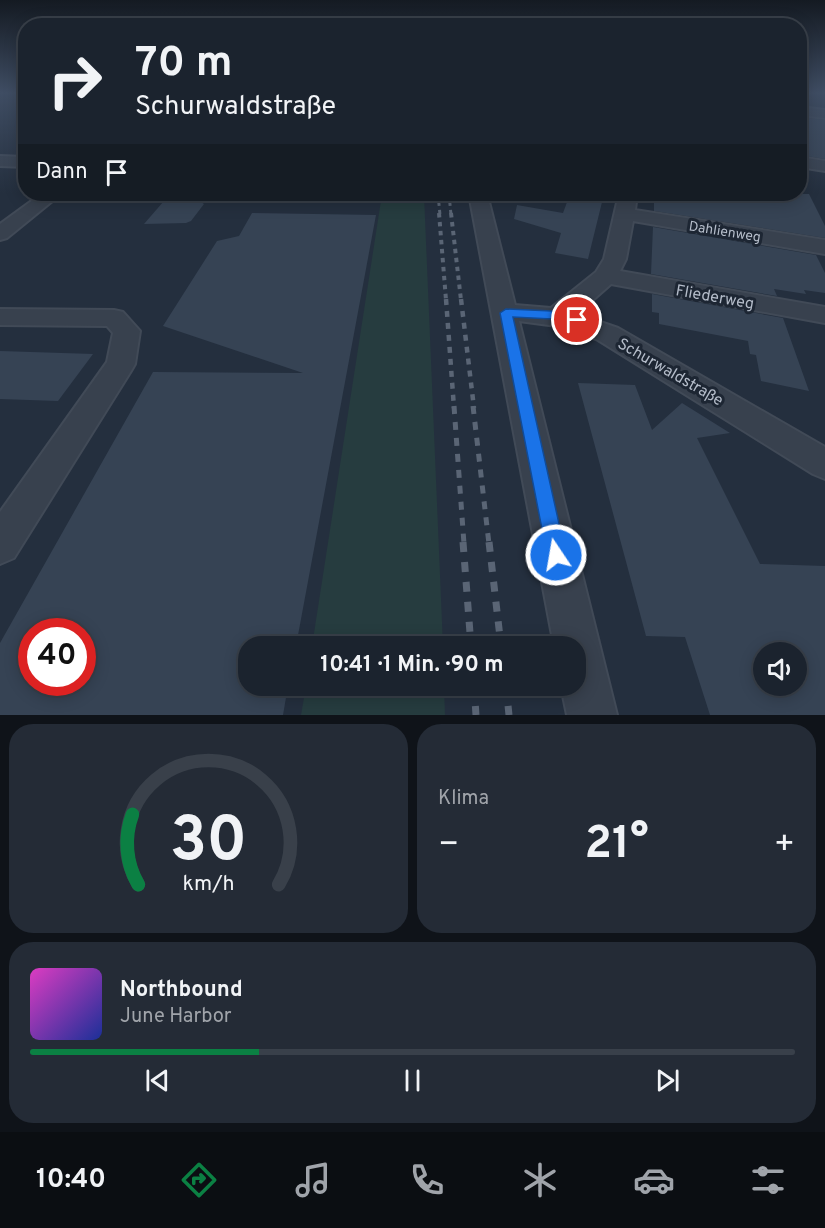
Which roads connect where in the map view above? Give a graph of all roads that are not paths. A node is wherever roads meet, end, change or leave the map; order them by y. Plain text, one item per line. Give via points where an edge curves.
1 (0, 161) edge
2 (18, 162) edge
3 (807, 163) edge
4 (825, 166) edge
5 (43, 201) edge
6 (480, 201) edge
7 (626, 204) edge
8 (0, 234) edge
9 (825, 247) edge
10 (606, 276) junction
11 (506, 313) junction
12 (825, 315) edge
13 (558, 316) junction
14 (3, 320) edge
15 (825, 464) edge
16 (0, 545) edge
17 (592, 715) edge

1 - 2 street
3 - 4 street
5 - 8 street
6 - 11 street
7 - 9 street, Dahlienweg
7 - 10 street via 615,259
10 - 12 street, Fliederweg
10 - 13 street
11 - 13 street, Schurwaldstraße
11 - 17 street
13 - 15 street, Schurwaldstraße via 608,334
14 - 16 street via 114,318 126,331 121,364

